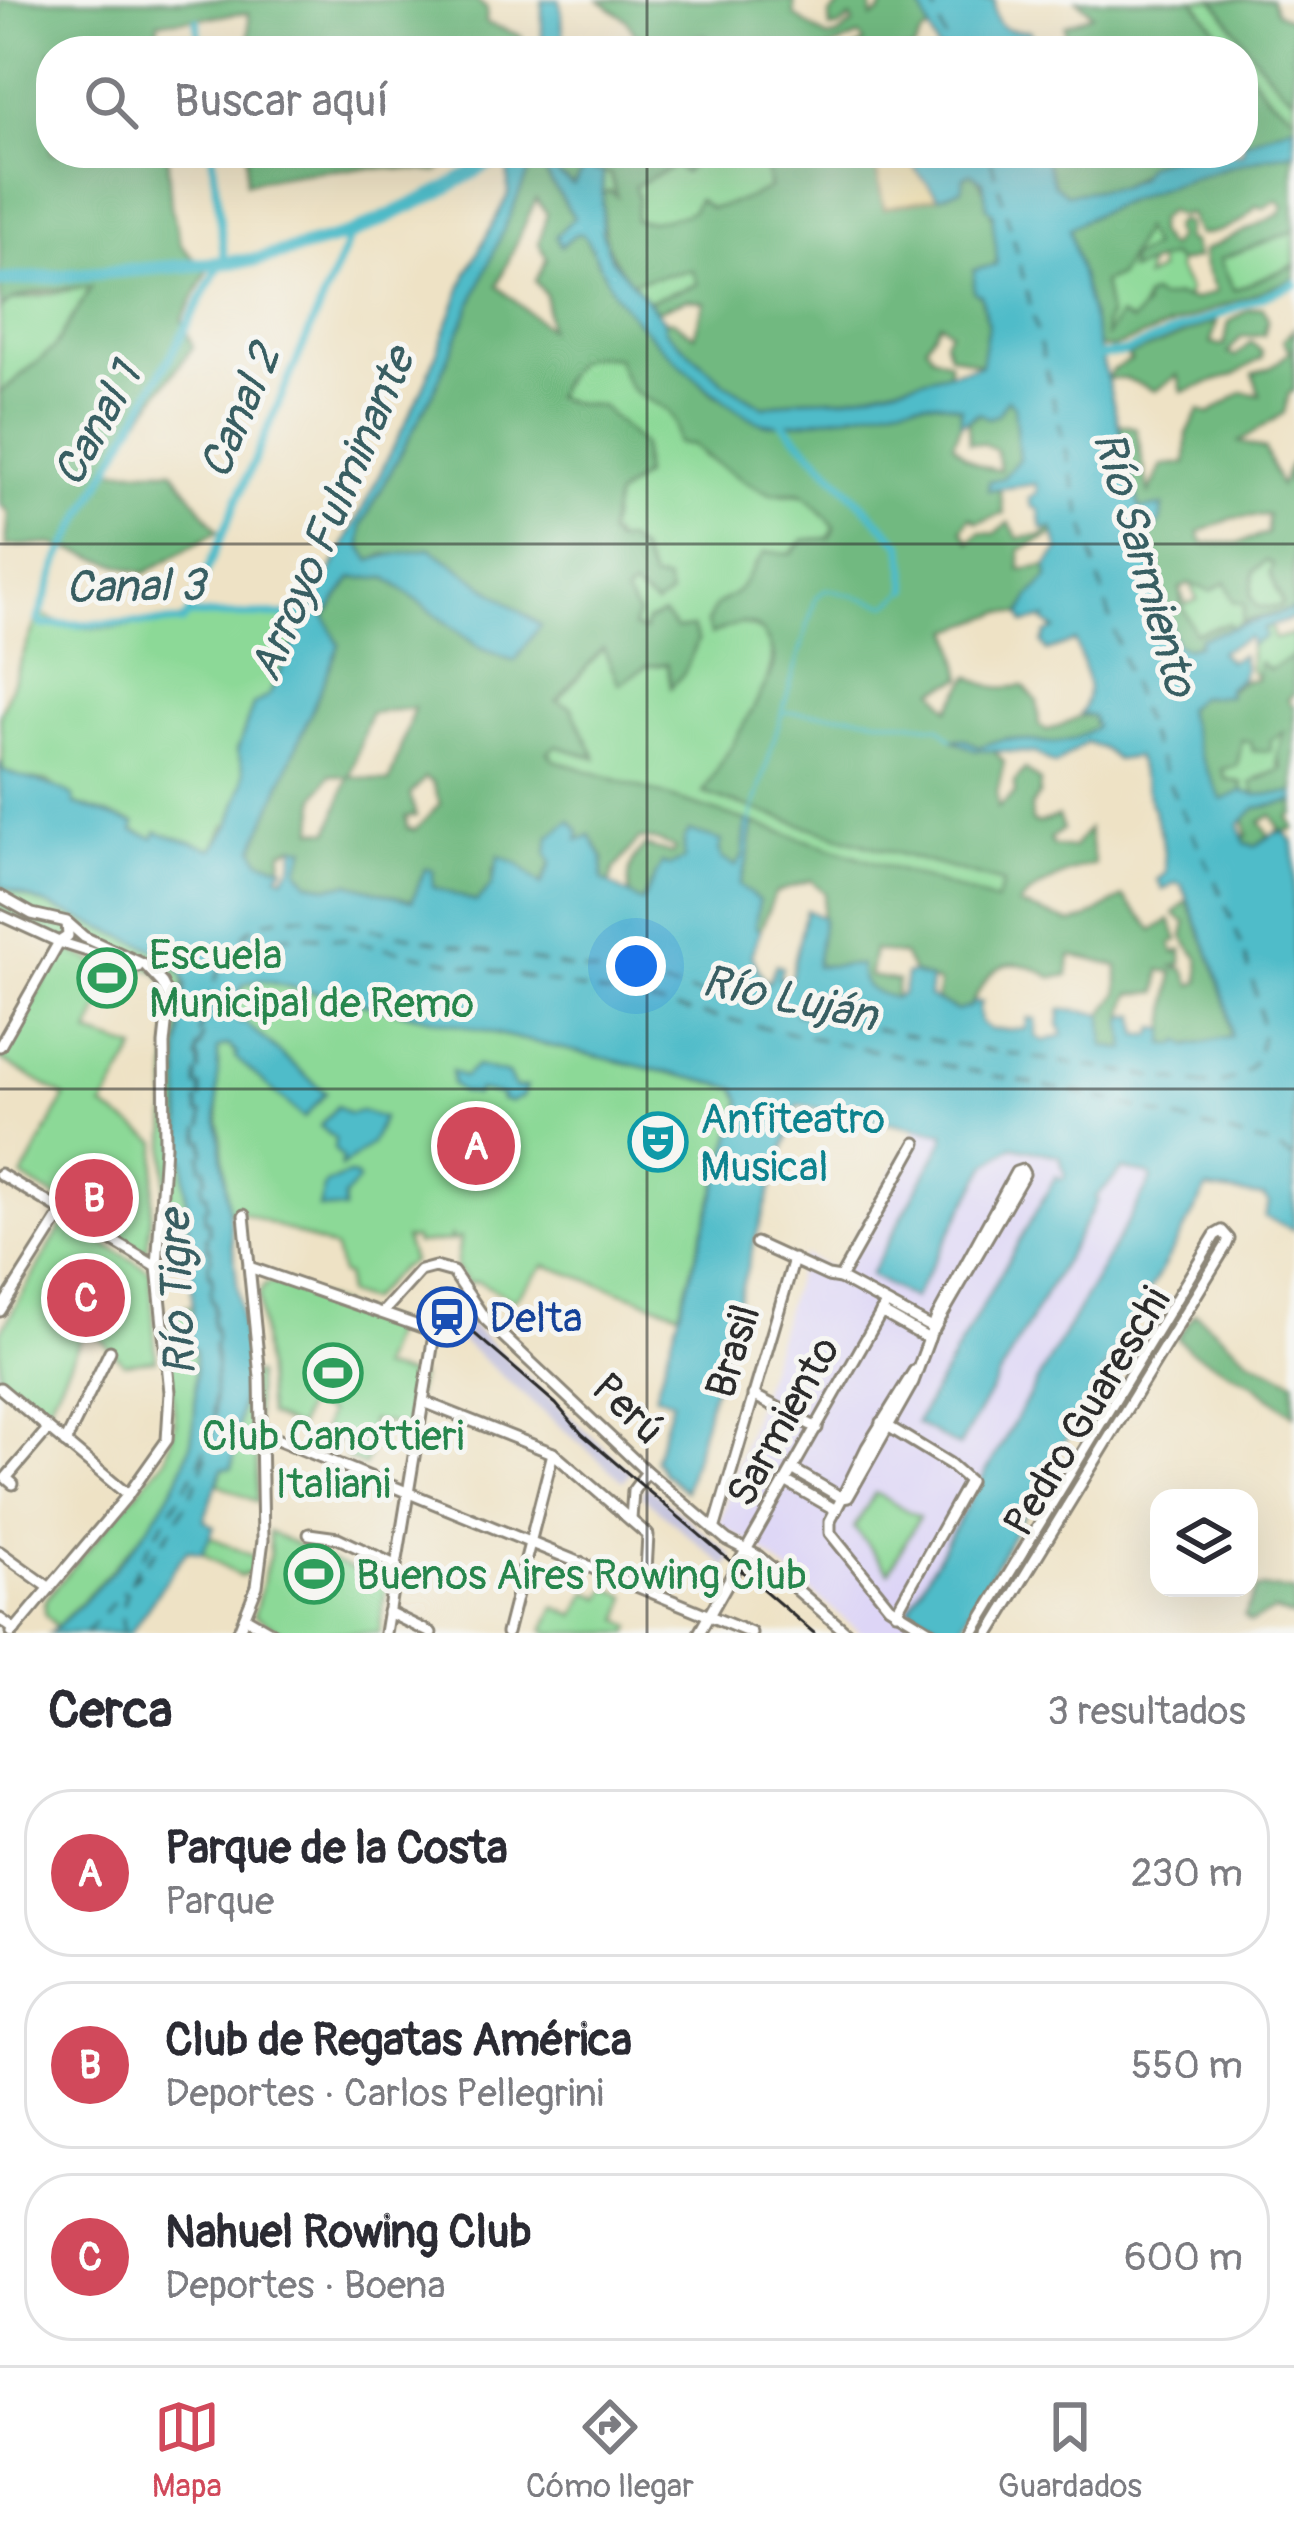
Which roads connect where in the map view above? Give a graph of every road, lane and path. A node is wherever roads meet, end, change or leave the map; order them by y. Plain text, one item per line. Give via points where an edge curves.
1 (0, 896) edge
2 (0, 915) edge
3 (67, 922) junction
4 (59, 942) junction
5 (162, 982) junction
6 (0, 1046) edge
7 (916, 1143) dead end
8 (0, 1174) edge
9 (63, 1211) junction
10 (244, 1215) dead end
11 (757, 1243) dead end
12 (794, 1259) junction
13 (158, 1267) junction
14 (249, 1267) junction
15 (840, 1278) junction
16 (1176, 1302) junction
17 (883, 1308) junction
18 (1188, 1309) junction
19 (0, 1311) edge
20 (382, 1313) junction
21 (931, 1334) junction
22 (110, 1352) dead end
23 (0, 1388) edge
24 (753, 1395) junction
25 (424, 1402) junction
26 (884, 1424) junction
27 (817, 1428) junction
28 (48, 1429) junction
29 (260, 1432) junction
30 (65, 1443) junction
31 (553, 1453) junction
32 (794, 1470) junction
33 (647, 1472) junction
34 (787, 1482) junction
35 (14, 1484) dead end
36 (408, 1492) junction
37 (128, 1495) junction
38 (842, 1498) junction
39 (1048, 1506) junction
40 (836, 1510) junction
41 (1061, 1513) junction
42 (631, 1520) junction
43 (714, 1530) junction
44 (309, 1534) dead end
45 (531, 1542) junction
46 (747, 1551) junction
47 (0, 1552) edge
48 (395, 1565) junction
49 (50, 1588) junction
50 (645, 1588) junction
51 (388, 1612) junction
52 (896, 1612) junction
53 (710, 1615) junction
54 (246, 1618) junction
55 (0, 1619) edge
56 (14, 1631) edge
57 (238, 1633) edge
58 (272, 1633) edge
59 (385, 1633) edge
60 (431, 1633) edge
61 (507, 1633) edge
62 (699, 1633) edge
63 (751, 1633) edge
64 (847, 1633) edge
65 (933, 1633) edge
66 (973, 1633) edge
67 (990, 1633) edge

1 - 3 street
2 - 4 street
3 - 4 street via 68,936
3 - 5 street
4 - 5 street
4 - 6 street
5 - 13 street via 170,997
7 - 15 street
8 - 9 street
9 - 13 street
9 - 19 street
10 - 14 street
11 - 12 street
12 - 15 street
12 - 24 street, Brasil
13 - 37 street via 169,1434
14 - 20 street
14 - 29 street
15 - 17 street
16 - 18 street
16 - 18 street, Pedro Guareschi via 1222,1231 1229,1239
16 - 39 street
17 - 21 street
17 - 27 street, Sarmiento
18 - 41 street, Pedro Guareschi
20 - 25 street via 427,1329 435,1341
20 - 33 street, Perú via 420,1271 451,1270 485,1319
21 - 21 street via 1024,1174 1022,1170 1016,1172
21 - 26 street via 913,1382
22 - 30 street
23 - 28 street
24 - 27 street
24 - 43 street, Brasil
25 - 31 street
25 - 36 street
26 - 38 street
26 - 52 street via 969,1481
27 - 32 street, Sarmiento
28 - 30 street
28 - 35 street via 7,1478
29 - 36 street
29 - 54 street via 262,1540
30 - 37 street
31 - 42 street
31 - 45 street
32 - 34 street, Sarmiento
32 - 38 street
33 - 42 street via 633,1491
33 - 43 street, Perú
34 - 40 street
34 - 46 street, Sarmiento
36 - 45 street
36 - 48 street
37 - 49 street
38 - 40 street
39 - 41 street
39 - 66 street
40 - 52 street via 829,1528
41 - 67 street, Pedro Guareschi
42 - 50 street via 650,1540
43 - 46 street, Perú
44 - 48 street via 338,1538
45 - 50 street
45 - 61 street
46 - 53 street, Sarmiento
46 - 64 street, Perú
47 - 49 street
48 - 51 street
49 - 56 street
50 - 53 street
51 - 59 street
51 - 60 street
52 - 65 street
53 - 62 street, Sarmiento
53 - 63 street
54 - 57 street
54 - 58 street
55 - 56 street

